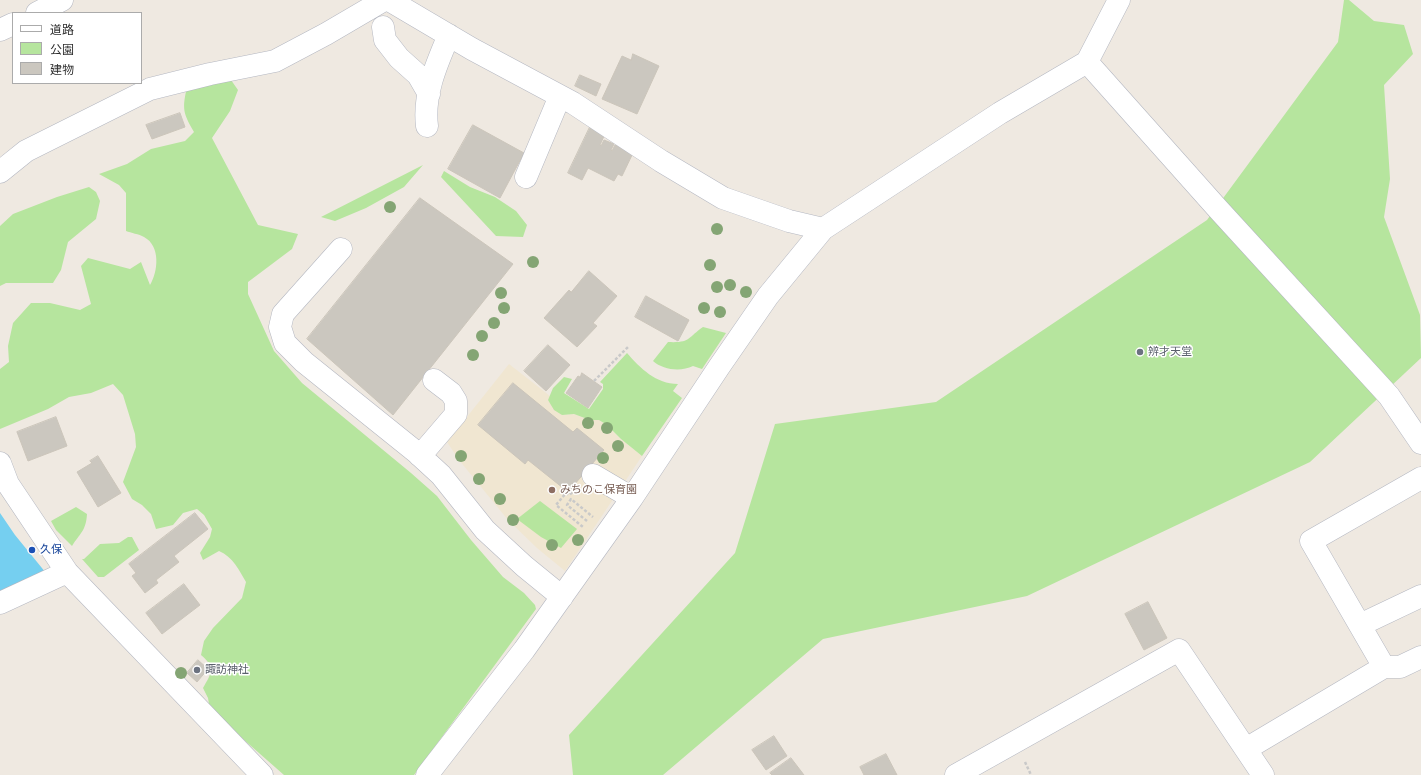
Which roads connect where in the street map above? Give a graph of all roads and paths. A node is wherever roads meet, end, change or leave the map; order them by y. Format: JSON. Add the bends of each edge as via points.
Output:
{"nodes":[{"id":1,"x":62,"y":0,"type":"edge"},
{"id":2,"x":384,"y":0,"type":"edge"},
{"id":3,"x":390,"y":0,"type":"edge"},
{"id":4,"x":1119,"y":0,"type":"edge"},
{"id":5,"x":39,"y":12,"type":"edge"},
{"id":6,"x":12,"y":24,"type":"edge"},
{"id":7,"x":383,"y":27,"type":"dead end"},
{"id":8,"x":0,"y":30,"type":"edge"},
{"id":9,"x":449,"y":35,"type":"junction"},
{"id":10,"x":1087,"y":62,"type":"junction"},
{"id":11,"x":428,"y":94,"type":"junction"},
{"id":12,"x":560,"y":96,"type":"junction"},
{"id":13,"x":427,"y":126,"type":"dead end"},
{"id":14,"x":0,"y":172,"type":"edge"},
{"id":15,"x":526,"y":177,"type":"dead end"},
{"id":16,"x":823,"y":229,"type":"junction"},
{"id":17,"x":342,"y":248,"type":"dead end"},
{"id":18,"x":629,"y":346,"type":"dead end"},
{"id":19,"x":434,"y":380,"type":"dead end"},
{"id":20,"x":594,"y":381,"type":"dead end"},
{"id":21,"x":1419,"y":438,"type":"edge"},
{"id":22,"x":420,"y":456,"type":"junction"},
{"id":23,"x":0,"y":463,"type":"edge"},
{"id":24,"x":593,"y":475,"type":"joint"},
{"id":25,"x":1421,"y":478,"type":"edge"},
{"id":26,"x":624,"y":494,"type":"junction"},
{"id":27,"x":591,"y":525,"type":"dead end"},
{"id":28,"x":587,"y":530,"type":"dead end"},
{"id":29,"x":67,"y":572,"type":"junction"},
{"id":30,"x":1421,"y":596,"type":"edge"},
{"id":31,"x":562,"y":597,"type":"junction"},
{"id":32,"x":0,"y":603,"type":"edge"},
{"id":33,"x":1360,"y":625,"type":"junction"},
{"id":34,"x":1421,"y":657,"type":"edge"},
{"id":35,"x":1384,"y":667,"type":"junction"},
{"id":36,"x":1246,"y":749,"type":"junction"},
{"id":37,"x":262,"y":775,"type":"edge"},
{"id":38,"x":427,"y":775,"type":"edge"},
{"id":39,"x":956,"y":775,"type":"edge"},
{"id":40,"x":1263,"y":775,"type":"edge"}],
"edges":[{"from":1,"to":5,"type":"street"},
{"from":2,"to":14,"type":"street","via":[[275,60],[150,89],[26,151]]},
{"from":3,"to":9,"type":"street"},
{"from":4,"to":10,"type":"street"},
{"from":6,"to":8,"type":"street"},
{"from":7,"to":11,"type":"street","via":[[385,40],[418,76]]},
{"from":9,"to":11,"type":"street"},
{"from":9,"to":12,"type":"street"},
{"from":10,"to":16,"type":"street","via":[[1000,113]]},
{"from":10,"to":21,"type":"street","via":[[1389,396]]},
{"from":11,"to":13,"type":"street"},
{"from":12,"to":15,"type":"street"},
{"from":12,"to":16,"type":"street","via":[[723,198],[789,221]]},
{"from":16,"to":26,"type":"street","via":[[768,296],[719,367]]},
{"from":17,"to":22,"type":"street","via":[[283,314],[280,327],[285,342],[304,362]]},
{"from":18,"to":20,"type":"path"},
{"from":19,"to":22,"type":"street","via":[[451,393],[456,401],[456,414]]},
{"from":22,"to":31,"type":"street","via":[[441,475],[486,530]]},
{"from":23,"to":29,"type":"street","via":[[8,484]]},
{"from":24,"to":26,"type":"street"},
{"from":24,"to":28,"type":"path","via":[[587,476],[556,506]]},
{"from":25,"to":33,"type":"street","via":[[1311,541]]},
{"from":26,"to":27,"type":"path","via":[[593,517],[571,499],[567,505]]},
{"from":26,"to":31,"type":"street"},
{"from":29,"to":32,"type":"street"},
{"from":29,"to":37,"type":"street"},
{"from":30,"to":33,"type":"street"},
{"from":31,"to":38,"type":"street"},
{"from":33,"to":35,"type":"street"},
{"from":34,"to":35,"type":"street","via":[[1400,667]]},
{"from":35,"to":36,"type":"street"},
{"from":36,"to":39,"type":"street","via":[[1179,650]]},
{"from":36,"to":40,"type":"street"}]}
